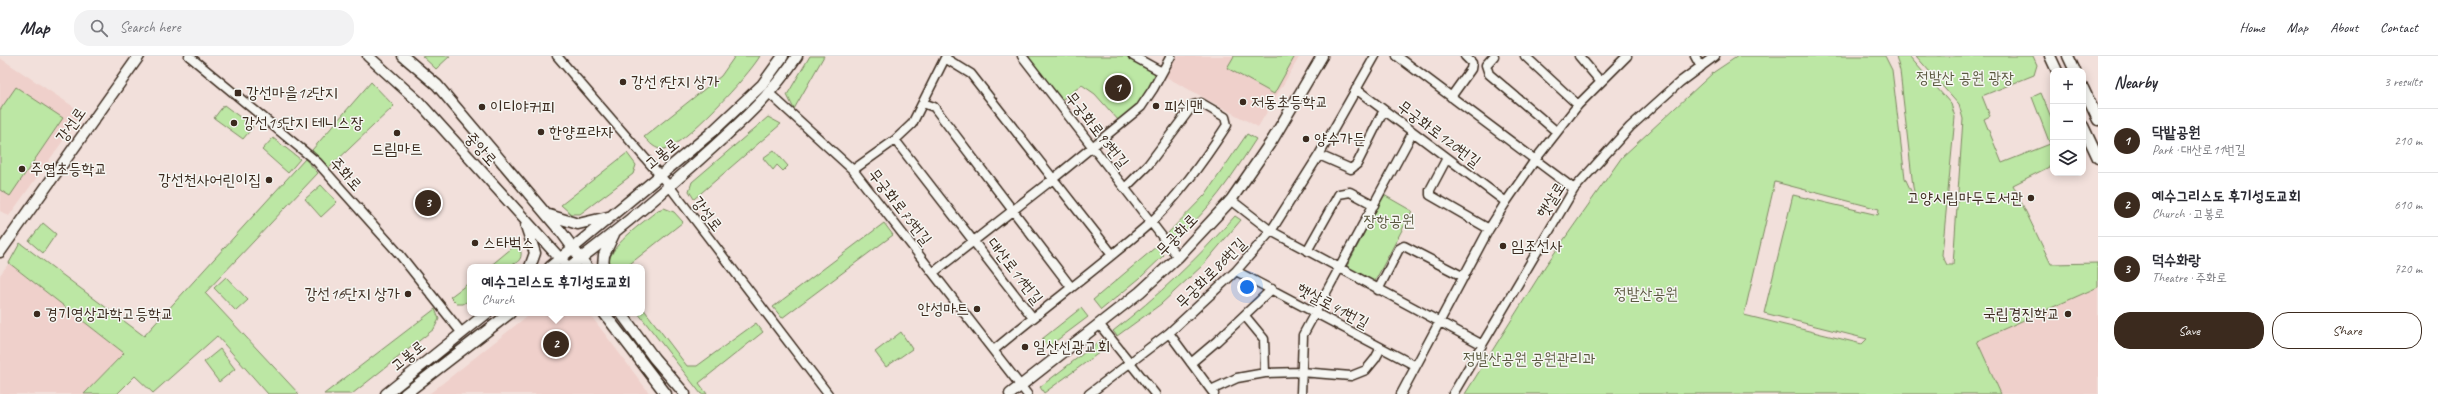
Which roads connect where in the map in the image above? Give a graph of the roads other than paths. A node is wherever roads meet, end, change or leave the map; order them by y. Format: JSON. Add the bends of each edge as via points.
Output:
{"nodes":[{"id":1,"x":139,"y":56,"type":"edge"},
{"id":2,"x":190,"y":56,"type":"edge"},
{"id":3,"x":368,"y":56,"type":"edge"},
{"id":4,"x":403,"y":56,"type":"edge"},
{"id":5,"x":557,"y":56,"type":"edge"},
{"id":6,"x":783,"y":56,"type":"edge"},
{"id":7,"x":797,"y":56,"type":"edge"},
{"id":8,"x":1022,"y":56,"type":"edge"},
{"id":9,"x":1134,"y":56,"type":"edge"},
{"id":10,"x":1171,"y":56,"type":"edge"},
{"id":11,"x":1322,"y":56,"type":"edge"},
{"id":12,"x":1375,"y":56,"type":"edge"},
{"id":13,"x":1397,"y":56,"type":"edge"},
{"id":14,"x":1465,"y":56,"type":"edge"},
{"id":15,"x":1494,"y":56,"type":"edge"},
{"id":16,"x":1525,"y":56,"type":"edge"},
{"id":17,"x":1579,"y":56,"type":"edge"},
{"id":18,"x":1695,"y":56,"type":"edge"},
{"id":19,"x":1715,"y":56,"type":"edge"},
{"id":20,"x":2050,"y":56,"type":"edge"},
{"id":21,"x":2068,"y":56,"type":"edge"},
{"id":22,"x":946,"y":57,"type":"edge"},
{"id":23,"x":1623,"y":57,"type":"edge"},
{"id":24,"x":1701,"y":67,"type":"junction"},
{"id":25,"x":2056,"y":68,"type":"edge"},
{"id":26,"x":2074,"y":68,"type":"edge"},
{"id":27,"x":1162,"y":72,"type":"junction"},
{"id":28,"x":1600,"y":81,"type":"junction"},
{"id":29,"x":1356,"y":89,"type":"junction"},
{"id":30,"x":770,"y":94,"type":"junction"},
{"id":31,"x":2086,"y":94,"type":"edge"},
{"id":32,"x":1451,"y":97,"type":"junction"},
{"id":33,"x":923,"y":103,"type":"junction"},
{"id":34,"x":1578,"y":105,"type":"junction"},
{"id":35,"x":1384,"y":110,"type":"junction"},
{"id":36,"x":2098,"y":120,"type":"edge"},
{"id":37,"x":1413,"y":132,"type":"junction"},
{"id":38,"x":1557,"y":132,"type":"junction"},
{"id":39,"x":2086,"y":132,"type":"edge"},
{"id":40,"x":895,"y":140,"type":"junction"},
{"id":41,"x":1092,"y":147,"type":"junction"},
{"id":42,"x":1319,"y":155,"type":"junction"},
{"id":43,"x":1447,"y":158,"type":"junction"},
{"id":44,"x":2098,"y":158,"type":"edge"},
{"id":45,"x":1535,"y":160,"type":"junction"},
{"id":46,"x":854,"y":170,"type":"junction"},
{"id":47,"x":660,"y":174,"type":"junction"},
{"id":48,"x":1053,"y":179,"type":"junction"},
{"id":49,"x":670,"y":186,"type":"junction"},
{"id":50,"x":1125,"y":188,"type":"junction"},
{"id":51,"x":1574,"y":189,"type":"junction"},
{"id":52,"x":1231,"y":200,"type":"junction"},
{"id":53,"x":1506,"y":202,"type":"junction"},
{"id":54,"x":1374,"y":205,"type":"junction"},
{"id":55,"x":1014,"y":210,"type":"junction"},
{"id":56,"x":547,"y":214,"type":"junction"},
{"id":57,"x":614,"y":216,"type":"junction"},
{"id":58,"x":524,"y":220,"type":"junction"},
{"id":59,"x":1151,"y":222,"type":"junction"},
{"id":60,"x":617,"y":229,"type":"junction"},
{"id":61,"x":1489,"y":229,"type":"junction"},
{"id":62,"x":1271,"y":231,"type":"junction"},
{"id":63,"x":974,"y":241,"type":"junction"},
{"id":64,"x":574,"y":248,"type":"junction"},
{"id":65,"x":1307,"y":251,"type":"junction"},
{"id":66,"x":0,"y":252,"type":"edge"},
{"id":67,"x":1112,"y":254,"type":"junction"},
{"id":68,"x":1178,"y":257,"type":"junction"},
{"id":69,"x":581,"y":258,"type":"junction"},
{"id":70,"x":531,"y":264,"type":"edge"},
{"id":71,"x":566,"y":264,"type":"edge"},
{"id":72,"x":585,"y":264,"type":"edge"},
{"id":73,"x":603,"y":264,"type":"edge"},
{"id":74,"x":1340,"y":269,"type":"junction"},
{"id":75,"x":1236,"y":271,"type":"junction"},
{"id":76,"x":934,"y":272,"type":"junction"},
{"id":77,"x":1464,"y":277,"type":"junction"},
{"id":78,"x":1072,"y":286,"type":"junction"},
{"id":79,"x":1272,"y":289,"type":"junction"},
{"id":80,"x":1378,"y":290,"type":"junction"},
{"id":81,"x":1316,"y":314,"type":"junction"},
{"id":82,"x":483,"y":316,"type":"edge"},
{"id":83,"x":506,"y":316,"type":"edge"},
{"id":84,"x":606,"y":316,"type":"edge"},
{"id":85,"x":623,"y":316,"type":"edge"},
{"id":86,"x":1245,"y":316,"type":"junction"},
{"id":87,"x":1033,"y":318,"type":"junction"},
{"id":88,"x":1438,"y":323,"type":"junction"},
{"id":89,"x":1099,"y":324,"type":"junction"},
{"id":90,"x":461,"y":332,"type":"junction"},
{"id":91,"x":1169,"y":333,"type":"junction"},
{"id":92,"x":1481,"y":344,"type":"junction"},
{"id":93,"x":1381,"y":348,"type":"junction"},
{"id":94,"x":994,"y":350,"type":"junction"},
{"id":95,"x":1131,"y":362,"type":"junction"},
{"id":96,"x":1191,"y":363,"type":"junction"},
{"id":97,"x":1416,"y":366,"type":"junction"},
{"id":98,"x":1301,"y":372,"type":"junction"},
{"id":99,"x":1265,"y":373,"type":"junction"},
{"id":100,"x":1021,"y":385,"type":"junction"},
{"id":101,"x":1213,"y":392,"type":"edge"},
{"id":102,"x":386,"y":394,"type":"edge"},
{"id":103,"x":405,"y":394,"type":"edge"},
{"id":104,"x":666,"y":394,"type":"edge"},
{"id":105,"x":685,"y":394,"type":"edge"},
{"id":106,"x":828,"y":394,"type":"edge"},
{"id":107,"x":1010,"y":394,"type":"edge"},
{"id":108,"x":1027,"y":394,"type":"edge"},
{"id":109,"x":1090,"y":394,"type":"edge"},
{"id":110,"x":1155,"y":394,"type":"edge"},
{"id":111,"x":1301,"y":394,"type":"edge"},
{"id":112,"x":1401,"y":394,"type":"edge"},
{"id":113,"x":1453,"y":394,"type":"edge"}],
"edges":[{"from":1,"to":66,"type":"main road","name":"강선로"},
{"from":2,"to":90,"type":"street","name":"주화로","via":[[318,162],[400,255]]},
{"from":3,"to":58,"type":"main road","name":"중앙로","via":[[419,102]]},
{"from":4,"to":56,"type":"main road","name":"중앙로","via":[[438,85]]},
{"from":5,"to":47,"type":"street","name":"강성로"},
{"from":6,"to":47,"type":"main road","name":"고봉로","via":[[762,85],[711,133]]},
{"from":7,"to":30,"type":"main road","name":"고봉로"},
{"from":8,"to":41,"type":"street","name":"무궁화로93번길"},
{"from":9,"to":27,"type":"street"},
{"from":10,"to":27,"type":"street","name":"대산로11번길"},
{"from":11,"to":52,"type":"main road","name":"무궁화로","via":[[1273,139]]},
{"from":12,"to":29,"type":"street"},
{"from":13,"to":32,"type":"street"},
{"from":14,"to":32,"type":"street","via":[[1472,63],[1471,69]]},
{"from":15,"to":38,"type":"street","via":[[1486,65],[1486,70]]},
{"from":16,"to":34,"type":"street"},
{"from":17,"to":28,"type":"street"},
{"from":18,"to":24,"type":"street"},
{"from":19,"to":24,"type":"street","name":"햇살로"},
{"from":20,"to":25,"type":"main road"},
{"from":21,"to":26,"type":"main road"},
{"from":22,"to":33,"type":"street"},
{"from":22,"to":48,"type":"street","via":[[971,74]]},
{"from":23,"to":28,"type":"street"},
{"from":24,"to":51,"type":"street","name":"햇살로","via":[[1630,127]]},
{"from":27,"to":41,"type":"street","name":"대산로11번길","via":[[1141,106]]},
{"from":28,"to":34,"type":"street"},
{"from":29,"to":35,"type":"street","name":"무궁화로120번길"},
{"from":29,"to":42,"type":"street"},
{"from":30,"to":46,"type":"street","name":"무궁화로75번길"},
{"from":30,"to":49,"type":"main road","name":"고봉로"},
{"from":31,"to":36,"type":"main road"},
{"from":32,"to":45,"type":"street"},
{"from":33,"to":40,"type":"street","via":[[912,124]]},
{"from":33,"to":55,"type":"street","via":[[934,107]]},
{"from":34,"to":38,"type":"street"},
{"from":35,"to":37,"type":"street","name":"무궁화로120번길"},
{"from":35,"to":42,"type":"street","via":[[1357,164],[1351,169]]},
{"from":37,"to":43,"type":"street","name":"무궁화로120번길"},
{"from":37,"to":54,"type":"street"},
{"from":38,"to":45,"type":"street"},
{"from":39,"to":44,"type":"main road"},
{"from":40,"to":46,"type":"street"},
{"from":40,"to":63,"type":"street","name":"대산로11번길"},
{"from":41,"to":48,"type":"street","name":"대산로11번길"},
{"from":41,"to":50,"type":"street","name":"무궁화로93번길"},
{"from":42,"to":62,"type":"street","name":"무궁화로86번길"},
{"from":43,"to":53,"type":"street","name":"무궁화로120번길"},
{"from":43,"to":61,"type":"street","via":[[1430,190],[1430,195]]},
{"from":45,"to":51,"type":"street"},
{"from":45,"to":53,"type":"street"},
{"from":46,"to":76,"type":"street","name":"무궁화로75번길"},
{"from":47,"to":49,"type":"street","name":"강성로"},
{"from":47,"to":57,"type":"main road","name":"고봉로"},
{"from":48,"to":55,"type":"street","name":"대산로11번길"},
{"from":48,"to":67,"type":"street"},
{"from":49,"to":60,"type":"main road","name":"고봉로"},
{"from":49,"to":106,"type":"street","name":"강성로"},
{"from":50,"to":59,"type":"street","name":"무궁화로93번길"},
{"from":50,"to":59,"type":"street","via":[[1148,165],[1193,105],[1201,103],[1225,117],[1227,125],[1181,188]]},
{"from":51,"to":92,"type":"street","name":"햇살로"},
{"from":52,"to":62,"type":"street"},
{"from":52,"to":68,"type":"main road","name":"무궁화로"},
{"from":53,"to":61,"type":"street"},
{"from":54,"to":65,"type":"street","via":[[1350,192],[1339,194]]},
{"from":54,"to":74,"type":"street"},
{"from":55,"to":63,"type":"street","name":"대산로11번길"},
{"from":55,"to":78,"type":"street"},
{"from":56,"to":57,"type":"main road","via":[[578,224]]},
{"from":56,"to":64,"type":"main road","name":"중앙로"},
{"from":57,"to":64,"type":"main road","name":"고봉로"},
{"from":58,"to":70,"type":"main road","via":[[535,253]]},
{"from":58,"to":71,"type":"main road","name":"중앙로"},
{"from":59,"to":67,"type":"street"},
{"from":59,"to":68,"type":"street","name":"무궁화로93번길"},
{"from":60,"to":69,"type":"main road","name":"고봉로"},
{"from":60,"to":73,"type":"main road","via":[[604,255]]},
{"from":61,"to":77,"type":"street"},
{"from":62,"to":65,"type":"street"},
{"from":62,"to":75,"type":"street","name":"무궁화로86번길"},
{"from":63,"to":76,"type":"street","name":"대산로11번길"},
{"from":63,"to":87,"type":"street","name":"대산로11번길"},
{"from":64,"to":69,"type":"main road","name":"중앙로"},
{"from":64,"to":71,"type":"main road","name":"고봉로"},
{"from":65,"to":74,"type":"street"},
{"from":67,"to":78,"type":"street"},
{"from":68,"to":89,"type":"main road","name":"무궁화로"},
{"from":69,"to":71,"type":"main road","name":"고봉로"},
{"from":69,"to":72,"type":"main road","name":"중앙로"},
{"from":74,"to":80,"type":"street"},
{"from":74,"to":81,"type":"street"},
{"from":75,"to":79,"type":"street","name":"햇살로41번길"},
{"from":75,"to":91,"type":"street","name":"무궁화로86번길"},
{"from":76,"to":94,"type":"street","name":"무궁화로75번길"},
{"from":77,"to":80,"type":"street","via":[[1404,246],[1399,249]]},
{"from":77,"to":88,"type":"street"},
{"from":78,"to":87,"type":"street"},
{"from":79,"to":81,"type":"street","name":"햇살로41번길"},
{"from":79,"to":86,"type":"street","name":"햇살로41번길"},
{"from":80,"to":88,"type":"street"},
{"from":81,"to":93,"type":"street","name":"햇살로41번길"},
{"from":81,"to":98,"type":"street","via":[[1303,335]]},
{"from":82,"to":90,"type":"main road","name":"고봉로"},
{"from":83,"to":103,"type":"main road","name":"고봉로"},
{"from":84,"to":104,"type":"main road"},
{"from":85,"to":105,"type":"main road"},
{"from":86,"to":96,"type":"street","name":"햇살로41번길"},
{"from":86,"to":99,"type":"street","via":[[1264,339]]},
{"from":87,"to":94,"type":"street"},
{"from":88,"to":92,"type":"street"},
{"from":88,"to":97,"type":"street"},
{"from":89,"to":95,"type":"street"},
{"from":89,"to":100,"type":"main road","name":"무궁화로"},
{"from":90,"to":102,"type":"main road","name":"고봉로"},
{"from":91,"to":95,"type":"street","name":"무궁화로86번길"},
{"from":91,"to":96,"type":"street"},
{"from":92,"to":113,"type":"street","name":"햇살로"},
{"from":93,"to":97,"type":"street","name":"햇살로41번길"},
{"from":93,"to":98,"type":"street","name":"햇살로41번길","via":[[1366,370],[1355,375],[1343,377]]},
{"from":94,"to":100,"type":"street","name":"무궁화로75번길"},
{"from":95,"to":109,"type":"street","name":"무궁화로86번길"},
{"from":95,"to":110,"type":"street"},
{"from":96,"to":101,"type":"street"},
{"from":97,"to":112,"type":"street"},
{"from":98,"to":99,"type":"street","name":"햇살로41번길"},
{"from":98,"to":111,"type":"street"},
{"from":99,"to":101,"type":"street","name":"햇살로41번길","via":[[1237,378]]},
{"from":100,"to":107,"type":"main road","name":"무궁화로"},
{"from":100,"to":108,"type":"street","name":"무궁화로75번길"}]}
